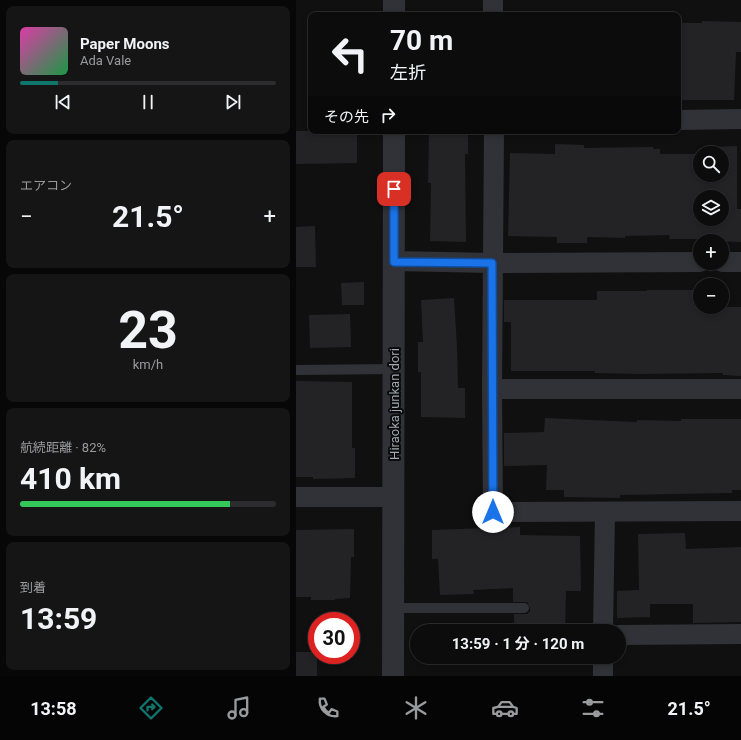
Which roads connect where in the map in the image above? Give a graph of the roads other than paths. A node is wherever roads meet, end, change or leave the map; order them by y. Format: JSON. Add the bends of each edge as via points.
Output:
{"nodes":[{"id":1,"x":394,"y":0,"type":"edge"},
{"id":2,"x":493,"y":0,"type":"edge"},
{"id":3,"x":394,"y":12,"type":"edge"},
{"id":4,"x":493,"y":12,"type":"edge"},
{"id":5,"x":681,"y":120,"type":"edge"},
{"id":6,"x":741,"y":120,"type":"edge"},
{"id":7,"x":394,"y":134,"type":"edge"},
{"id":8,"x":494,"y":134,"type":"edge"},
{"id":9,"x":394,"y":262,"type":"junction"},
{"id":10,"x":693,"y":262,"type":"edge"},
{"id":11,"x":729,"y":262,"type":"edge"},
{"id":12,"x":741,"y":262,"type":"edge"},
{"id":13,"x":492,"y":263,"type":"junction"},
{"id":14,"x":394,"y":369,"type":"junction"},
{"id":15,"x":296,"y":370,"type":"edge"},
{"id":16,"x":492,"y":389,"type":"junction"},
{"id":17,"x":741,"y":390,"type":"edge"},
{"id":18,"x":296,"y":497,"type":"edge"},
{"id":19,"x":394,"y":497,"type":"junction"},
{"id":20,"x":741,"y":511,"type":"edge"},
{"id":21,"x":605,"y":512,"type":"junction"},
{"id":22,"x":393,"y":608,"type":"junction"},
{"id":23,"x":524,"y":608,"type":"dead end"},
{"id":24,"x":603,"y":624,"type":"edge"},
{"id":25,"x":741,"y":634,"type":"edge"},
{"id":26,"x":626,"y":635,"type":"edge"},
{"id":27,"x":603,"y":664,"type":"edge"},
{"id":28,"x":393,"y":676,"type":"edge"},
{"id":29,"x":603,"y":676,"type":"edge"}],
"edges":[{"from":1,"to":3,"type":"street"},
{"from":2,"to":4,"type":"street"},
{"from":5,"to":6,"type":"street"},
{"from":7,"to":9,"type":"street","name":"Hiraoka junkan dori"},
{"from":8,"to":13,"type":"street"},
{"from":9,"to":13,"type":"street"},
{"from":9,"to":14,"type":"street","name":"Hiraoka junkan dori"},
{"from":10,"to":13,"type":"street"},
{"from":11,"to":12,"type":"street"},
{"from":13,"to":16,"type":"street"},
{"from":14,"to":15,"type":"lane"},
{"from":14,"to":19,"type":"street","name":"Hiraoka junkan dori"},
{"from":16,"to":17,"type":"street"},
{"from":16,"to":21,"type":"street","via":[[493,512]]},
{"from":18,"to":19,"type":"street"},
{"from":19,"to":22,"type":"street","name":"Hiraoka junkan dori"},
{"from":20,"to":21,"type":"street"},
{"from":21,"to":24,"type":"street"},
{"from":22,"to":23,"type":"lane"},
{"from":22,"to":28,"type":"street","name":"Hiraoka junkan dori"},
{"from":25,"to":26,"type":"street"},
{"from":27,"to":29,"type":"street"}]}
